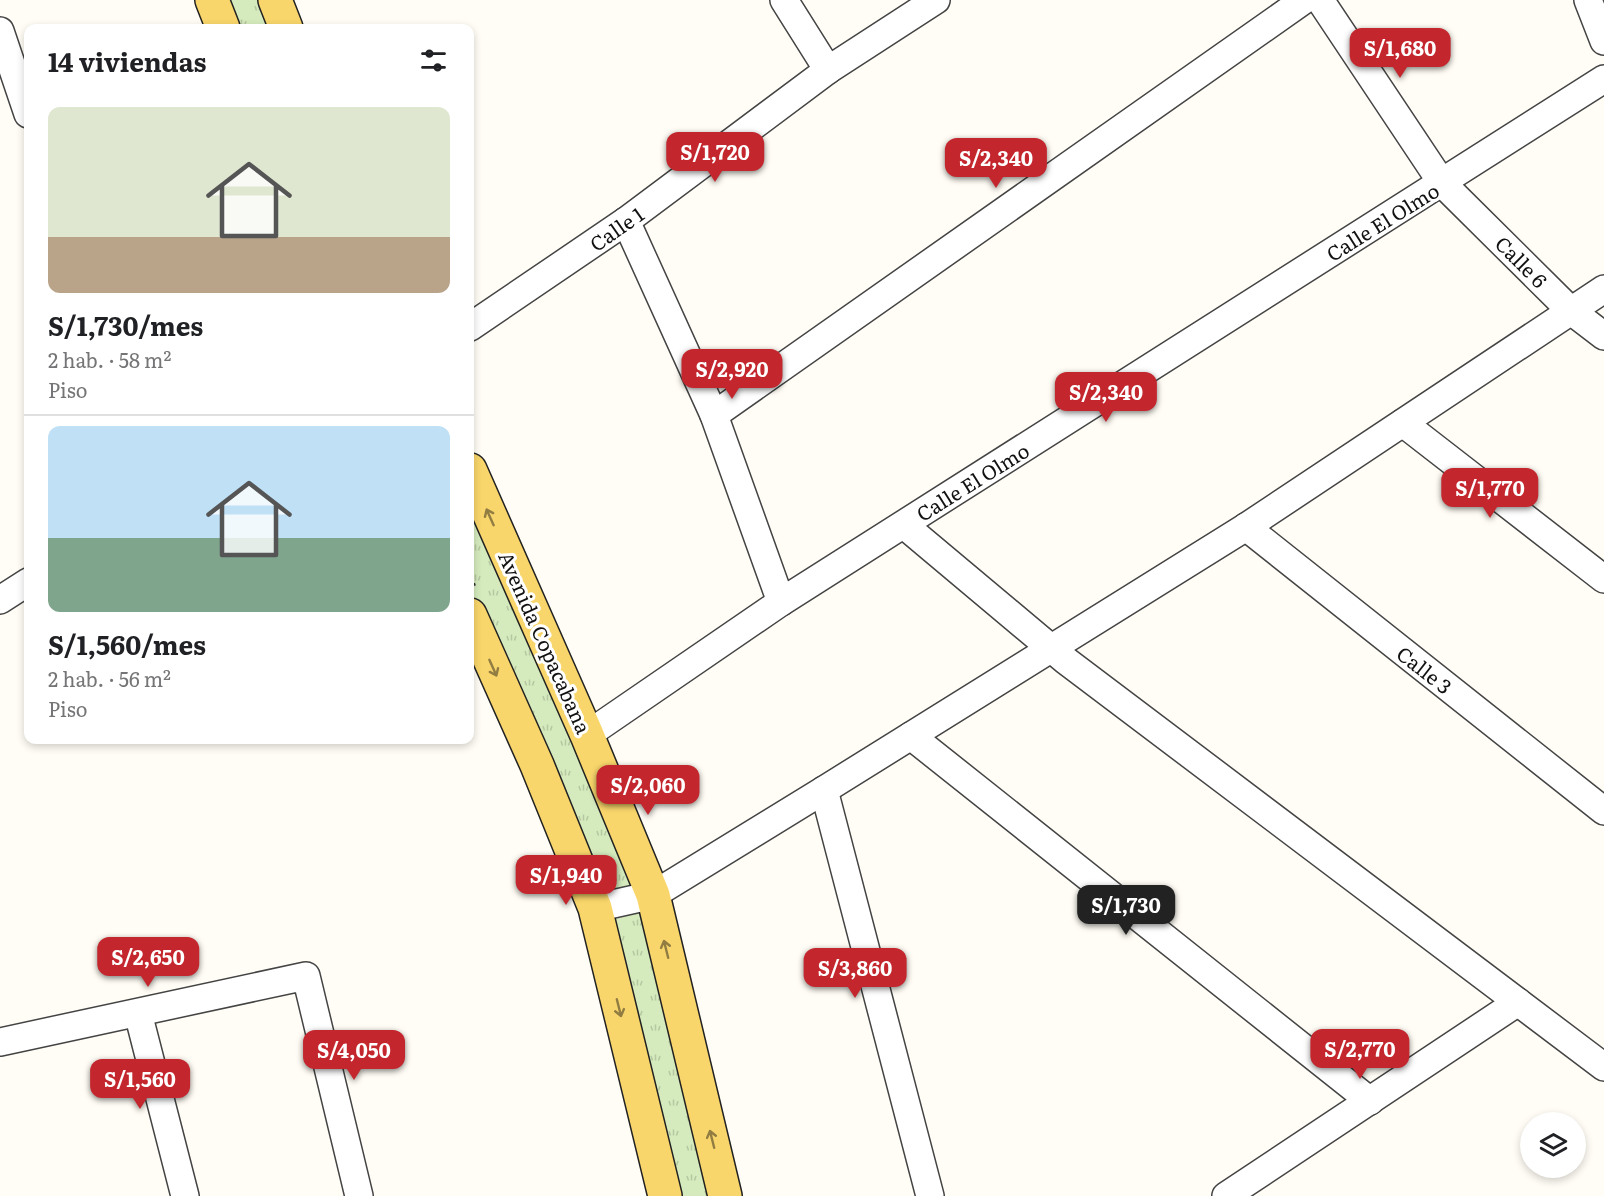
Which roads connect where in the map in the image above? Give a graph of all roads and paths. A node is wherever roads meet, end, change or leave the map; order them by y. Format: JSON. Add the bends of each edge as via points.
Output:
{"nodes":[{"id":1,"x":212,"y":0,"type":"edge"},
{"id":2,"x":274,"y":0,"type":"edge"},
{"id":3,"x":784,"y":0,"type":"edge"},
{"id":4,"x":936,"y":0,"type":"edge"},
{"id":5,"x":1304,"y":0,"type":"edge"},
{"id":6,"x":1320,"y":0,"type":"edge"},
{"id":7,"x":1588,"y":0,"type":"edge"},
{"id":8,"x":221,"y":24,"type":"edge"},
{"id":9,"x":284,"y":24,"type":"edge"},
{"id":10,"x":0,"y":31,"type":"edge"},
{"id":11,"x":1604,"y":40,"type":"edge"},
{"id":12,"x":828,"y":70,"type":"junction"},
{"id":13,"x":1604,"y":79,"type":"edge"},
{"id":14,"x":24,"y":102,"type":"edge"},
{"id":15,"x":1442,"y":183,"type":"junction"},
{"id":16,"x":626,"y":221,"type":"junction"},
{"id":17,"x":1604,"y":289,"type":"edge"},
{"id":18,"x":1570,"y":310,"type":"junction"},
{"id":19,"x":474,"y":324,"type":"edge"},
{"id":20,"x":1604,"y":336,"type":"edge"},
{"id":21,"x":714,"y":415,"type":"junction"},
{"id":22,"x":1402,"y":423,"type":"junction"},
{"id":23,"x":474,"y":479,"type":"edge"},
{"id":24,"x":904,"y":525,"type":"junction"},
{"id":25,"x":1246,"y":527,"type":"junction"},
{"id":26,"x":1604,"y":579,"type":"edge"},
{"id":27,"x":24,"y":585,"type":"edge"},
{"id":28,"x":0,"y":600,"type":"edge"},
{"id":29,"x":782,"y":602,"type":"junction"},
{"id":30,"x":474,"y":624,"type":"edge"},
{"id":31,"x":1052,"y":649,"type":"junction"},
{"id":32,"x":587,"y":735,"type":"junction"},
{"id":33,"x":911,"y":736,"type":"junction"},
{"id":34,"x":824,"y":790,"type":"junction"},
{"id":35,"x":1604,"y":811,"type":"edge"},
{"id":36,"x":653,"y":895,"type":"junction"},
{"id":37,"x":595,"y":908,"type":"junction"},
{"id":38,"x":1518,"y":1002,"type":"junction"},
{"id":39,"x":138,"y":1013,"type":"junction"},
{"id":40,"x":0,"y":1042,"type":"edge"},
{"id":41,"x":1604,"y":1067,"type":"edge"},
{"id":42,"x":1370,"y":1101,"type":"junction"},
{"id":43,"x":185,"y":1196,"type":"edge"},
{"id":44,"x":359,"y":1196,"type":"edge"},
{"id":45,"x":665,"y":1196,"type":"edge"},
{"id":46,"x":725,"y":1196,"type":"edge"},
{"id":47,"x":930,"y":1196,"type":"edge"},
{"id":48,"x":1226,"y":1196,"type":"edge"}],
"edges":[{"from":1,"to":8,"type":"main road"},
{"from":2,"to":9,"type":"main road"},
{"from":3,"to":12,"type":"street"},
{"from":4,"to":12,"type":"street","name":"Calle 1"},
{"from":5,"to":21,"type":"street"},
{"from":6,"to":15,"type":"street","name":"Calle 6"},
{"from":7,"to":11,"type":"street"},
{"from":10,"to":14,"type":"street"},
{"from":12,"to":16,"type":"street","name":"Calle 1"},
{"from":13,"to":15,"type":"street","name":"Calle El Olmo"},
{"from":15,"to":18,"type":"street","name":"Calle 6"},
{"from":15,"to":24,"type":"street","name":"Calle El Olmo"},
{"from":16,"to":19,"type":"street","name":"Calle 1"},
{"from":16,"to":21,"type":"street"},
{"from":17,"to":18,"type":"street"},
{"from":18,"to":20,"type":"street","name":"Calle 6"},
{"from":18,"to":22,"type":"street"},
{"from":21,"to":29,"type":"street"},
{"from":22,"to":25,"type":"street"},
{"from":22,"to":26,"type":"street"},
{"from":32,"to":23,"type":"main road","name":"Avenida Copacabana","one_way":true},
{"from":24,"to":29,"type":"street","name":"Calle El Olmo"},
{"from":24,"to":31,"type":"street"},
{"from":25,"to":31,"type":"street"},
{"from":25,"to":35,"type":"street","name":"Calle 3"},
{"from":27,"to":28,"type":"street"},
{"from":29,"to":32,"type":"street","name":"Calle El Olmo"},
{"from":30,"to":37,"type":"main road","one_way":true},
{"from":31,"to":33,"type":"street"},
{"from":31,"to":38,"type":"street"},
{"from":32,"to":36,"type":"main road","name":"Avenida Copacabana"},
{"from":33,"to":34,"type":"street"},
{"from":33,"to":42,"type":"street"},
{"from":34,"to":36,"type":"street"},
{"from":34,"to":47,"type":"street"},
{"from":36,"to":37,"type":"street"},
{"from":46,"to":36,"type":"main road","name":"Avenida Copacabana","one_way":true},
{"from":37,"to":45,"type":"main road","one_way":true},
{"from":38,"to":41,"type":"street"},
{"from":38,"to":42,"type":"street"},
{"from":39,"to":40,"type":"street"},
{"from":39,"to":43,"type":"street"},
{"from":39,"to":44,"type":"street","via":[[306,976]]},
{"from":42,"to":48,"type":"street"}]}
